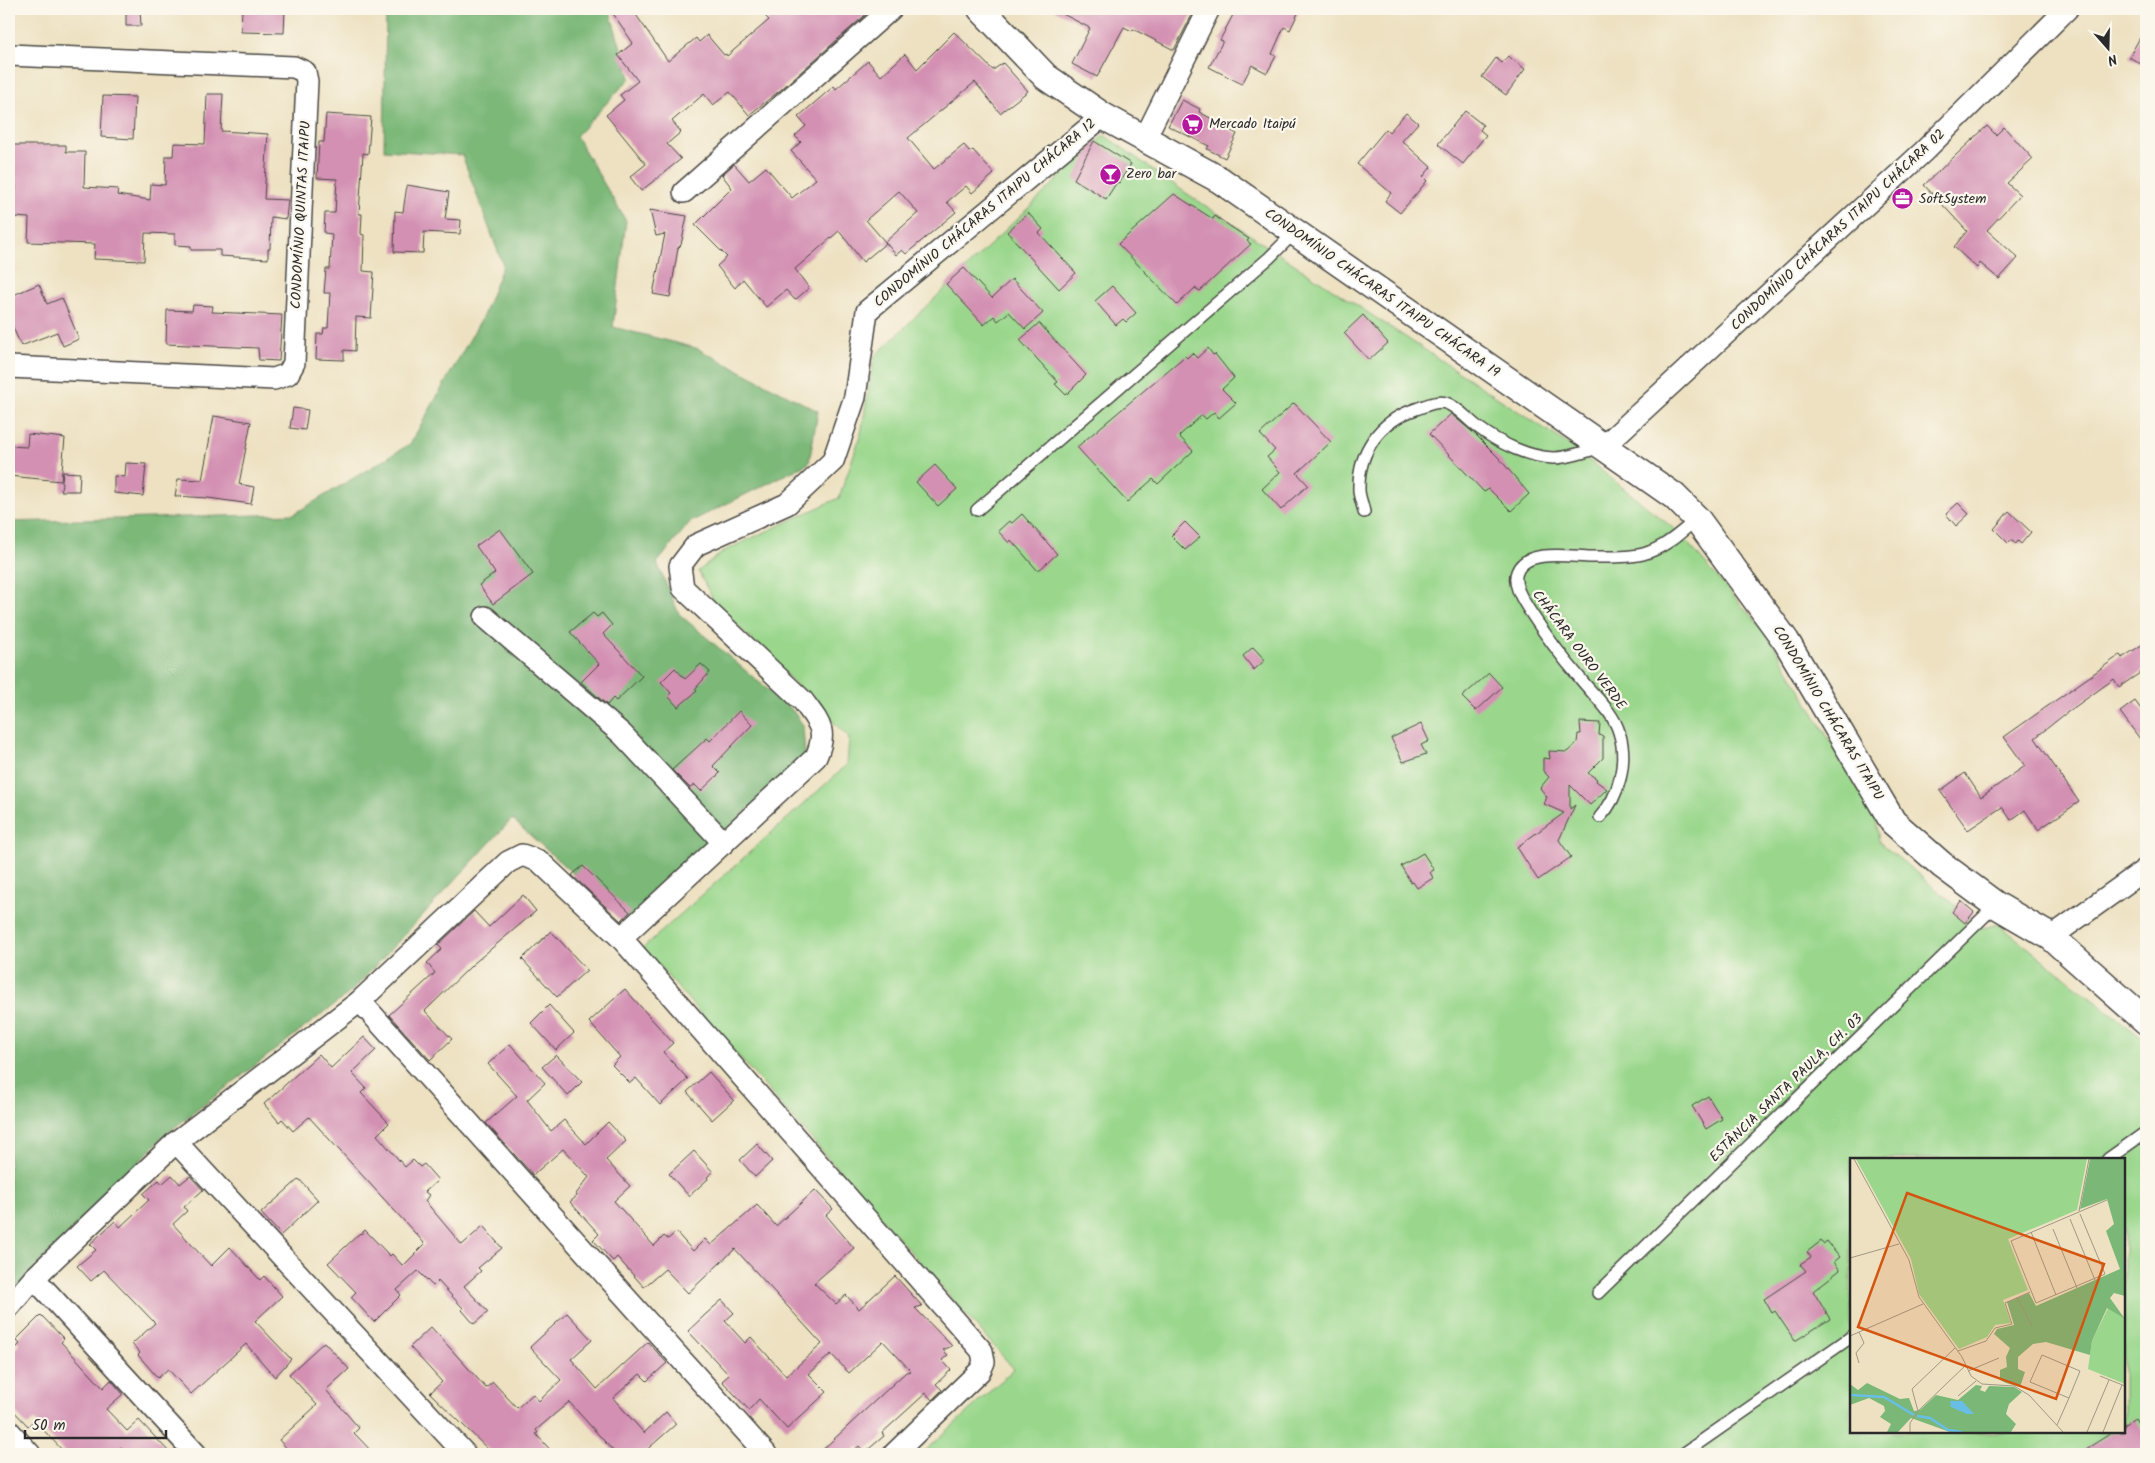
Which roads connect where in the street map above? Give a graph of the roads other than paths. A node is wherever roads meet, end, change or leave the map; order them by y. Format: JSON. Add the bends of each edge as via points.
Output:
{"nodes":[{"id":1,"x":891,"y":9,"type":"edge"},
{"id":2,"x":1209,"y":9,"type":"edge"},
{"id":3,"x":2067,"y":9,"type":"edge"},
{"id":4,"x":984,"y":10,"type":"edge"},
{"id":5,"x":9,"y":55,"type":"edge"},
{"id":6,"x":1103,"y":116,"type":"junction"},
{"id":7,"x":1151,"y":141,"type":"junction"},
{"id":8,"x":684,"y":192,"type":"dead end"},
{"id":9,"x":1296,"y":232,"type":"junction"},
{"id":10,"x":9,"y":367,"type":"edge"},
{"id":11,"x":1603,"y":447,"type":"junction"},
{"id":12,"x":977,"y":510,"type":"dead end"},
{"id":13,"x":1364,"y":512,"type":"dead end"},
{"id":14,"x":1697,"y":519,"type":"junction"},
{"id":15,"x":485,"y":617,"type":"dead end"},
{"id":16,"x":1600,"y":817,"type":"dead end"},
{"id":17,"x":724,"y":843,"type":"junction"},
{"id":18,"x":2146,"y":869,"type":"edge"},
{"id":19,"x":1996,"y":905,"type":"junction"},
{"id":20,"x":2051,"y":937,"type":"junction"},
{"id":21,"x":621,"y":938,"type":"junction"},
{"id":22,"x":360,"y":1001,"type":"junction"},
{"id":23,"x":2146,"y":1021,"type":"edge"},
{"id":24,"x":2146,"y":1132,"type":"edge"},
{"id":25,"x":176,"y":1142,"type":"junction"},
{"id":26,"x":2109,"y":1158,"type":"edge"},
{"id":27,"x":34,"y":1278,"type":"junction"},
{"id":28,"x":1598,"y":1293,"type":"dead end"},
{"id":29,"x":9,"y":1307,"type":"edge"},
{"id":30,"x":1850,"y":1338,"type":"edge"},
{"id":31,"x":9,"y":1431,"type":"edge"},
{"id":32,"x":30,"y":1454,"type":"edge"},
{"id":33,"x":196,"y":1454,"type":"edge"},
{"id":34,"x":465,"y":1454,"type":"edge"},
{"id":35,"x":766,"y":1454,"type":"edge"},
{"id":36,"x":894,"y":1454,"type":"edge"},
{"id":37,"x":1683,"y":1454,"type":"edge"}],
"edges":[{"from":1,"to":8,"type":"street"},
{"from":2,"to":7,"type":"street"},
{"from":3,"to":11,"type":"street","name":"CONDOMÍNIO CHÁCARAS ITAIPU CHÁCARA 02","via":[[1923,152]]},
{"from":4,"to":6,"type":"street","name":"CONDOMÍNIO CHÁCARAS ITAIPU CHÁCARA 19","via":[[1046,77]]},
{"from":5,"to":10,"type":"street","name":"CONDOMÍNIO QUINTAS ITAIPU","via":[[294,67],[305,72],[307,81],[294,363],[288,374],[274,379]]},
{"from":6,"to":7,"type":"street","name":"CONDOMÍNIO CHÁCARAS ITAIPU CHÁCARA 19"},
{"from":6,"to":17,"type":"street","name":"CONDOMÍNIO CHÁCARAS ITAIPU CHÁCARA 12","via":[[867,311],[855,397],[833,461],[787,504],[696,545],[680,566],[683,588],[803,701],[818,722],[822,742],[816,757]]},
{"from":7,"to":9,"type":"street","name":"CONDOMÍNIO CHÁCARAS ITAIPU CHÁCARA 19","via":[[1220,180]]},
{"from":9,"to":11,"type":"street","name":"CONDOMÍNIO CHÁCARAS ITAIPU CHÁCARA 19"},
{"from":9,"to":12,"type":"lane"},
{"from":11,"to":13,"type":"lane","via":[[1554,458],[1538,456],[1517,449],[1481,429],[1445,403],[1431,404],[1411,410],[1385,426],[1368,446],[1361,468],[1359,491]]},
{"from":11,"to":14,"type":"street","name":"CONDOMÍNIO CHÁCARAS ITAIPU","via":[[1674,496]]},
{"from":14,"to":16,"type":"lane","name":"CHÁCARA OURO VERDE","via":[[1667,544],[1644,554],[1534,558],[1521,566],[1516,574],[1520,596],[1530,612],[1608,712],[1619,731],[1623,751],[1616,791],[1610,807]]},
{"from":14,"to":19,"type":"street","name":"CONDOMÍNIO CHÁCARAS ITAIPU","via":[[1786,640],[1893,822],[1942,865]]},
{"from":15,"to":17,"type":"street","via":[[622,734]]},
{"from":17,"to":21,"type":"street"},
{"from":18,"to":20,"type":"street"},
{"from":19,"to":20,"type":"street","name":"CONDOMÍNIO CHÁCARAS ITAIPU"},
{"from":19,"to":28,"type":"lane","name":"ESTÂNCIA SANTA PAULA, CH. 03"},
{"from":20,"to":23,"type":"street","name":"CONDOMÍNIO CHÁCARAS ITAIPU"},
{"from":21,"to":22,"type":"street","via":[[539,862],[522,855],[508,862]]},
{"from":21,"to":36,"type":"street","via":[[982,1351],[984,1362],[980,1371]]},
{"from":22,"to":25,"type":"street"},
{"from":22,"to":35,"type":"street"},
{"from":24,"to":26,"type":"lane"},
{"from":25,"to":27,"type":"street"},
{"from":25,"to":34,"type":"street"},
{"from":27,"to":29,"type":"street"},
{"from":27,"to":33,"type":"street"},
{"from":30,"to":37,"type":"lane"},
{"from":31,"to":32,"type":"street"}]}
